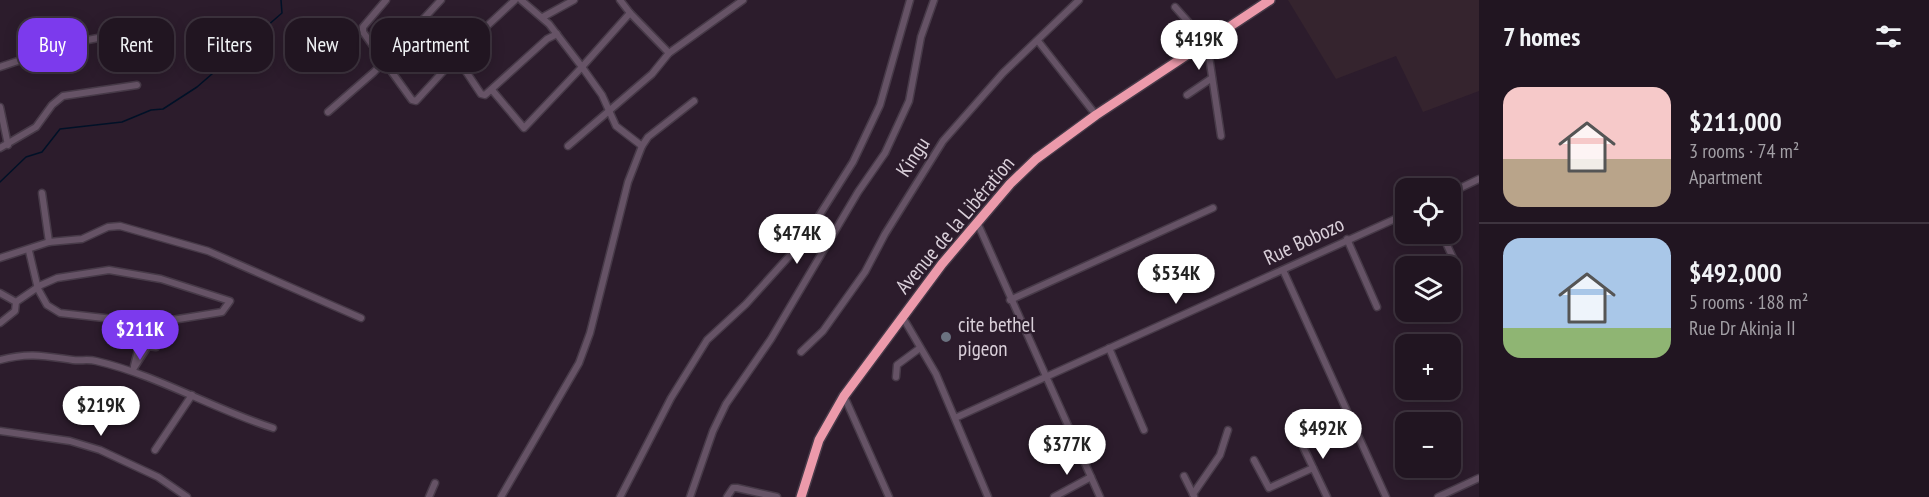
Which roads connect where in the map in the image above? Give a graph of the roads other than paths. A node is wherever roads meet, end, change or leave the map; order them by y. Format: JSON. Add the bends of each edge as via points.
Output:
{"nodes":[{"id":1,"x":386,"y":0,"type":"edge"},
{"id":2,"x":441,"y":0,"type":"edge"},
{"id":3,"x":515,"y":0,"type":"edge"},
{"id":4,"x":521,"y":0,"type":"edge"},
{"id":5,"x":574,"y":0,"type":"edge"},
{"id":6,"x":620,"y":0,"type":"edge"},
{"id":7,"x":743,"y":0,"type":"edge"},
{"id":8,"x":910,"y":0,"type":"edge"},
{"id":9,"x":934,"y":0,"type":"edge"},
{"id":10,"x":1269,"y":0,"type":"edge"},
{"id":11,"x":1076,"y":2,"type":"edge"},
{"id":12,"x":1175,"y":7,"type":"dead end"},
{"id":13,"x":630,"y":13,"type":"junction"},
{"id":14,"x":543,"y":17,"type":"junction"},
{"id":15,"x":371,"y":18,"type":"edge"},
{"id":16,"x":371,"y":18,"type":"edge"},
{"id":17,"x":425,"y":18,"type":"edge"},
{"id":18,"x":490,"y":25,"type":"edge"},
{"id":19,"x":557,"y":34,"type":"junction"},
{"id":20,"x":99,"y":38,"type":"edge"},
{"id":21,"x":1038,"y":40,"type":"junction"},
{"id":22,"x":371,"y":43,"type":"edge"},
{"id":23,"x":1207,"y":43,"type":"junction"},
{"id":24,"x":669,"y":53,"type":"junction"},
{"id":25,"x":0,"y":67,"type":"edge"},
{"id":26,"x":582,"y":67,"type":"junction"},
{"id":27,"x":374,"y":72,"type":"edge"},
{"id":28,"x":391,"y":72,"type":"edge"},
{"id":29,"x":444,"y":72,"type":"edge"},
{"id":30,"x":466,"y":72,"type":"edge"},
{"id":31,"x":1212,"y":78,"type":"junction"},
{"id":32,"x":137,"y":86,"type":"dead end"},
{"id":33,"x":492,"y":90,"type":"junction"},
{"id":34,"x":1187,"y":95,"type":"dead end"},
{"id":35,"x":694,"y":101,"type":"dead end"},
{"id":36,"x":0,"y":107,"type":"edge"},
{"id":37,"x":610,"y":111,"type":"junction"},
{"id":38,"x":328,"y":112,"type":"dead end"},
{"id":39,"x":1096,"y":114,"type":"junction"},
{"id":40,"x":1221,"y":136,"type":"dead end"},
{"id":41,"x":8,"y":145,"type":"junction"},
{"id":42,"x":568,"y":146,"type":"dead end"},
{"id":43,"x":642,"y":146,"type":"junction"},
{"id":44,"x":0,"y":148,"type":"edge"},
{"id":45,"x":1478,"y":182,"type":"edge"},
{"id":46,"x":1461,"y":189,"type":"edge"},
{"id":47,"x":42,"y":193,"type":"dead end"},
{"id":48,"x":1213,"y":208,"type":"dead end"},
{"id":49,"x":1395,"y":219,"type":"edge"},
{"id":50,"x":976,"y":222,"type":"junction"},
{"id":51,"x":1347,"y":239,"type":"junction"},
{"id":52,"x":50,"y":242,"type":"junction"},
{"id":53,"x":29,"y":251,"type":"junction"},
{"id":54,"x":0,"y":258,"type":"edge"},
{"id":55,"x":1283,"y":270,"type":"junction"},
{"id":56,"x":38,"y":289,"type":"junction"},
{"id":57,"x":0,"y":293,"type":"edge"},
{"id":58,"x":1010,"y":300,"type":"junction"},
{"id":59,"x":16,"y":302,"type":"junction"},
{"id":60,"x":1377,"y":307,"type":"dead end"},
{"id":61,"x":902,"y":316,"type":"junction"},
{"id":62,"x":361,"y":318,"type":"dead end"},
{"id":63,"x":113,"y":319,"type":"junction"},
{"id":64,"x":169,"y":320,"type":"junction"},
{"id":65,"x":0,"y":323,"type":"edge"},
{"id":66,"x":140,"y":343,"type":"junction"},
{"id":67,"x":148,"y":346,"type":"junction"},
{"id":68,"x":920,"y":348,"type":"junction"},
{"id":69,"x":1109,"y":348,"type":"junction"},
{"id":70,"x":801,"y":352,"type":"dead end"},
{"id":71,"x":0,"y":360,"type":"edge"},
{"id":72,"x":132,"y":371,"type":"junction"},
{"id":73,"x":1046,"y":376,"type":"junction"},
{"id":74,"x":896,"y":377,"type":"dead end"},
{"id":75,"x":192,"y":395,"type":"junction"},
{"id":76,"x":844,"y":396,"type":"junction"},
{"id":77,"x":956,"y":418,"type":"junction"},
{"id":78,"x":273,"y":428,"type":"dead end"},
{"id":79,"x":1144,"y":430,"type":"dead end"},
{"id":80,"x":1228,"y":430,"type":"dead end"},
{"id":81,"x":0,"y":431,"type":"edge"},
{"id":82,"x":1297,"y":434,"type":"dead end"},
{"id":83,"x":154,"y":450,"type":"dead end"},
{"id":84,"x":1254,"y":459,"type":"dead end"},
{"id":85,"x":1313,"y":468,"type":"junction"},
{"id":86,"x":1184,"y":476,"type":"dead end"},
{"id":87,"x":1091,"y":477,"type":"junction"},
{"id":88,"x":1479,"y":478,"type":"edge"},
{"id":89,"x":435,"y":483,"type":"dead end"},
{"id":90,"x":1194,"y":495,"type":"edge"},
{"id":91,"x":187,"y":497,"type":"edge"},
{"id":92,"x":429,"y":497,"type":"edge"},
{"id":93,"x":501,"y":497,"type":"edge"},
{"id":94,"x":620,"y":497,"type":"edge"},
{"id":95,"x":690,"y":497,"type":"edge"},
{"id":96,"x":727,"y":497,"type":"edge"},
{"id":97,"x":777,"y":497,"type":"edge"},
{"id":98,"x":801,"y":497,"type":"edge"},
{"id":99,"x":889,"y":497,"type":"edge"},
{"id":100,"x":988,"y":497,"type":"edge"},
{"id":101,"x":1054,"y":497,"type":"edge"},
{"id":102,"x":1100,"y":497,"type":"edge"},
{"id":103,"x":1327,"y":497,"type":"edge"},
{"id":104,"x":1386,"y":497,"type":"edge"},
{"id":105,"x":1438,"y":497,"type":"edge"}],
"edges":[{"from":1,"to":15,"type":"street"},
{"from":2,"to":17,"type":"street"},
{"from":3,"to":18,"type":"street"},
{"from":4,"to":14,"type":"street"},
{"from":5,"to":14,"type":"street"},
{"from":6,"to":13,"type":"street"},
{"from":7,"to":24,"type":"street"},
{"from":8,"to":94,"type":"street","via":[[880,105],[853,162],[803,241],[707,340],[671,398]]},
{"from":9,"to":95,"type":"street","via":[[921,37],[909,101],[885,153],[771,339],[726,404]]},
{"from":10,"to":23,"type":"highway","name":"Avenue de la Libération"},
{"from":11,"to":21,"type":"street","name":"Kingu"},
{"from":12,"to":23,"type":"street"},
{"from":13,"to":24,"type":"street"},
{"from":13,"to":26,"type":"street"},
{"from":14,"to":19,"type":"street"},
{"from":16,"to":22,"type":"street","via":[[362,29]]},
{"from":19,"to":26,"type":"street"},
{"from":19,"to":33,"type":"street","via":[[540,44]]},
{"from":20,"to":25,"type":"street"},
{"from":21,"to":39,"type":"street"},
{"from":21,"to":70,"type":"street","name":"Kingu","via":[[943,141],[865,272],[823,331]]},
{"from":23,"to":31,"type":"street"},
{"from":23,"to":39,"type":"highway","name":"Avenue de la Libération"},
{"from":24,"to":37,"type":"street","via":[[652,74]]},
{"from":26,"to":33,"type":"street","via":[[524,128]]},
{"from":26,"to":37,"type":"street"},
{"from":27,"to":38,"type":"street"},
{"from":28,"to":29,"type":"street","via":[[416,101]]},
{"from":30,"to":33,"type":"street","via":[[481,94]]},
{"from":31,"to":34,"type":"street"},
{"from":31,"to":40,"type":"street"},
{"from":32,"to":41,"type":"street","via":[[63,96],[36,127]]},
{"from":35,"to":43,"type":"street"},
{"from":36,"to":41,"type":"street"},
{"from":37,"to":42,"type":"street"},
{"from":37,"to":43,"type":"street","via":[[622,133]]},
{"from":39,"to":50,"type":"highway","name":"Avenue de la Libération","via":[[1036,159]]},
{"from":41,"to":44,"type":"street"},
{"from":43,"to":93,"type":"street","via":[[628,182],[579,363]]},
{"from":45,"to":46,"type":"street"},
{"from":47,"to":52,"type":"street"},
{"from":48,"to":58,"type":"street"},
{"from":49,"to":51,"type":"street","name":"Rue Bobozo"},
{"from":50,"to":58,"type":"street"},
{"from":50,"to":61,"type":"highway","name":"Avenue de la Libération"},
{"from":51,"to":55,"type":"street","name":"Rue Bobozo"},
{"from":51,"to":60,"type":"street"},
{"from":52,"to":53,"type":"street"},
{"from":52,"to":62,"type":"street","via":[[82,239],[108,227],[137,230],[208,251]]},
{"from":53,"to":54,"type":"street"},
{"from":53,"to":56,"type":"street"},
{"from":55,"to":69,"type":"street","name":"Rue Bobozo"},
{"from":55,"to":104,"type":"street"},
{"from":56,"to":59,"type":"street"},
{"from":56,"to":63,"type":"street","via":[[47,305],[60,313]]},
{"from":56,"to":64,"type":"street","via":[[57,278],[110,270],[161,279],[230,301],[222,312]]},
{"from":57,"to":59,"type":"street"},
{"from":58,"to":73,"type":"street"},
{"from":59,"to":65,"type":"street","via":[[15,311]]},
{"from":61,"to":68,"type":"street"},
{"from":61,"to":76,"type":"highway","name":"Avenue de la Libération"},
{"from":63,"to":64,"type":"street"},
{"from":63,"to":66,"type":"street","via":[[120,333]]},
{"from":64,"to":67,"type":"street","via":[[161,343]]},
{"from":66,"to":67,"type":"street"},
{"from":66,"to":72,"type":"street"},
{"from":67,"to":72,"type":"street"},
{"from":68,"to":74,"type":"street","via":[[897,365]]},
{"from":68,"to":77,"type":"street"},
{"from":69,"to":73,"type":"street","name":"Rue Bobozo"},
{"from":69,"to":79,"type":"street"},
{"from":71,"to":72,"type":"street","via":[[26,355],[59,356]]},
{"from":72,"to":75,"type":"street"},
{"from":73,"to":77,"type":"street","name":"Rue Bobozo"},
{"from":73,"to":87,"type":"street"},
{"from":75,"to":78,"type":"street","via":[[235,416]]},
{"from":75,"to":83,"type":"street"},
{"from":76,"to":98,"type":"highway","name":"Avenue de la Libération","via":[[819,440]]},
{"from":76,"to":99,"type":"street"},
{"from":77,"to":100,"type":"street"},
{"from":80,"to":90,"type":"street","via":[[1220,455]]},
{"from":81,"to":91,"type":"street","via":[[70,441],[100,450],[158,477]]},
{"from":82,"to":85,"type":"street"},
{"from":84,"to":85,"type":"street","via":[[1269,488]]},
{"from":85,"to":103,"type":"street"},
{"from":86,"to":90,"type":"street"},
{"from":87,"to":101,"type":"street"},
{"from":87,"to":102,"type":"street"},
{"from":88,"to":105,"type":"street"},
{"from":89,"to":92,"type":"street"},
{"from":96,"to":97,"type":"street","via":[[733,488]]}]}
